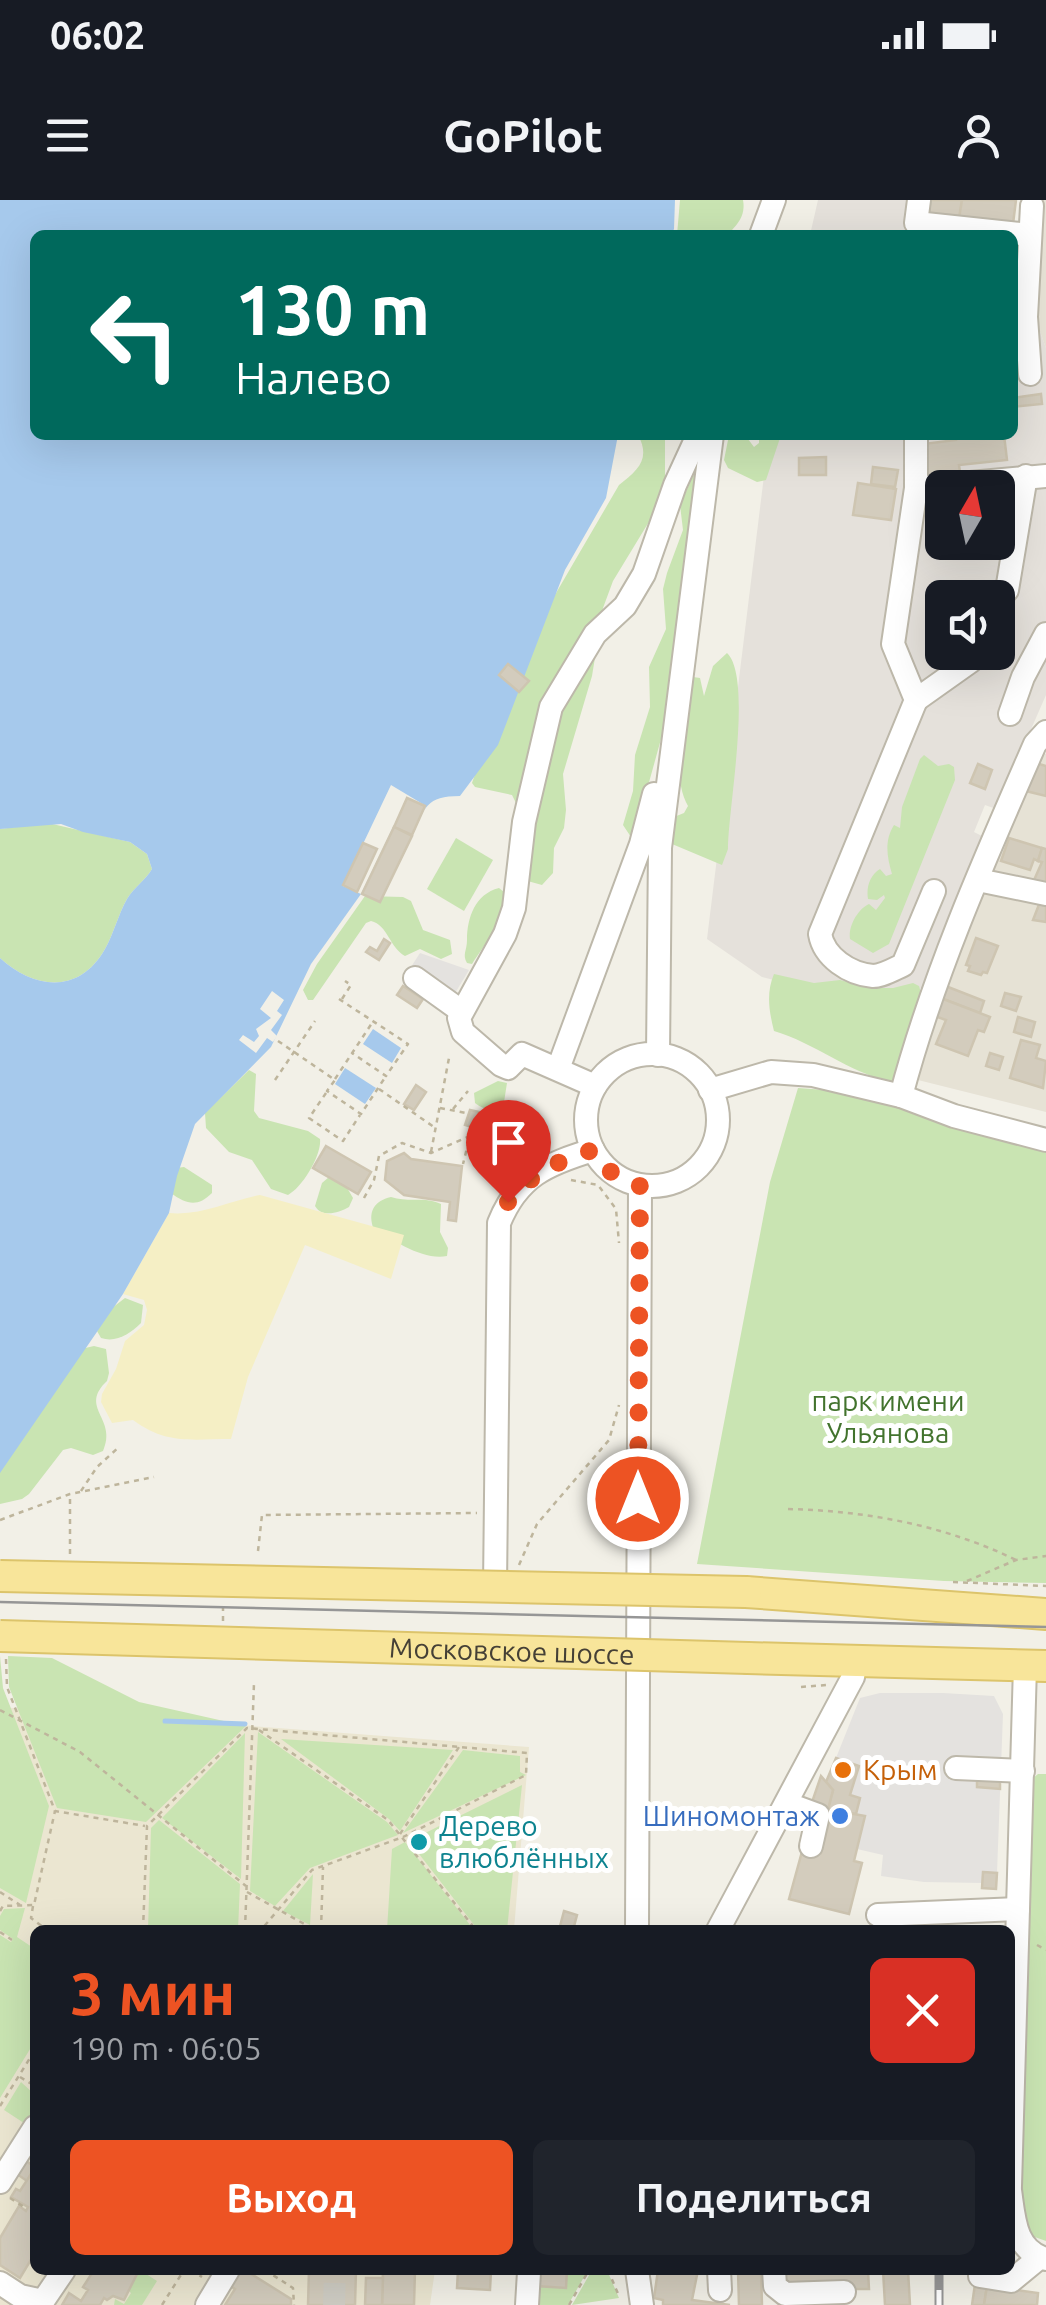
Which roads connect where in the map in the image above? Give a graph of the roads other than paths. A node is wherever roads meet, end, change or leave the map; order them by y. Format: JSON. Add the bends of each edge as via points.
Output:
{"nodes":[{"id":1,"x":774,"y":200,"type":"edge"},
{"id":2,"x":1035,"y":215,"type":"edge"},
{"id":3,"x":917,"y":219,"type":"edge"},
{"id":4,"x":763,"y":230,"type":"edge"},
{"id":5,"x":1030,"y":374,"type":"dead end"},
{"id":6,"x":696,"y":440,"type":"edge"},
{"id":7,"x":711,"y":440,"type":"edge"},
{"id":8,"x":916,"y":440,"type":"edge"},
{"id":9,"x":1036,"y":476,"type":"edge"},
{"id":10,"x":916,"y":488,"type":"junction"},
{"id":11,"x":1010,"y":580,"type":"edge"},
{"id":12,"x":1046,"y":634,"type":"edge"},
{"id":13,"x":958,"y":670,"type":"edge"},
{"id":14,"x":916,"y":700,"type":"junction"},
{"id":15,"x":678,"y":704,"type":"junction"},
{"id":16,"x":1010,"y":714,"type":"dead end"},
{"id":17,"x":1046,"y":732,"type":"edge"},
{"id":18,"x":978,"y":880,"type":"junction"},
{"id":19,"x":934,"y":891,"type":"dead end"},
{"id":20,"x":1046,"y":894,"type":"edge"},
{"id":21,"x":415,"y":978,"type":"dead end"},
{"id":22,"x":461,"y":1011,"type":"junction"},
{"id":23,"x":658,"y":1054,"type":"junction"},
{"id":24,"x":558,"y":1069,"type":"junction"},
{"id":25,"x":595,"y":1086,"type":"junction"},
{"id":26,"x":710,"y":1090,"type":"junction"},
{"id":27,"x":901,"y":1096,"type":"junction"},
{"id":28,"x":1046,"y":1140,"type":"edge"},
{"id":29,"x":593,"y":1150,"type":"junction"},
{"id":30,"x":640,"y":1186,"type":"junction"},
{"id":31,"x":0,"y":1576,"type":"edge"},
{"id":32,"x":506,"y":1577,"type":"junction"},
{"id":33,"x":1036,"y":1614,"type":"edge"},
{"id":34,"x":3,"y":1644,"type":"edge"},
{"id":35,"x":856,"y":1661,"type":"junction"},
{"id":36,"x":1036,"y":1677,"type":"edge"},
{"id":37,"x":956,"y":1768,"type":"dead end"},
{"id":38,"x":1022,"y":1772,"type":"junction"},
{"id":39,"x":788,"y":1804,"type":"junction"},
{"id":40,"x":811,"y":1846,"type":"dead end"},
{"id":41,"x":1018,"y":1909,"type":"junction"},
{"id":42,"x":993,"y":1910,"type":"junction"},
{"id":43,"x":878,"y":1915,"type":"dead end"},
{"id":44,"x":636,"y":1925,"type":"edge"},
{"id":45,"x":721,"y":1925,"type":"edge"},
{"id":46,"x":974,"y":1925,"type":"edge"},
{"id":47,"x":1015,"y":2014,"type":"edge"},
{"id":48,"x":30,"y":2134,"type":"edge"},
{"id":49,"x":0,"y":2182,"type":"edge"},
{"id":50,"x":1015,"y":2228,"type":"edge"},
{"id":51,"x":1042,"y":2258,"type":"edge"},
{"id":52,"x":60,"y":2275,"type":"edge"},
{"id":53,"x":225,"y":2275,"type":"edge"},
{"id":54,"x":529,"y":2275,"type":"edge"},
{"id":55,"x":638,"y":2275,"type":"edge"},
{"id":56,"x":774,"y":2275,"type":"edge"},
{"id":57,"x":980,"y":2276,"type":"dead end"},
{"id":58,"x":0,"y":2283,"type":"edge"},
{"id":59,"x":844,"y":2292,"type":"dead end"},
{"id":60,"x":207,"y":2305,"type":"edge"},
{"id":61,"x":527,"y":2305,"type":"edge"},
{"id":62,"x":642,"y":2305,"type":"edge"}],
"edges":[{"from":1,"to":4,"type":"street"},
{"from":2,"to":3,"type":"street"},
{"from":2,"to":5,"type":"street","via":[[1026,317]]},
{"from":6,"to":22,"type":"street","via":[[644,574],[551,707],[524,822],[514,908]]},
{"from":7,"to":15,"type":"street"},
{"from":8,"to":10,"type":"street"},
{"from":9,"to":10,"type":"street"},
{"from":9,"to":11,"type":"street"},
{"from":10,"to":14,"type":"street","via":[[893,644]]},
{"from":12,"to":16,"type":"street"},
{"from":13,"to":14,"type":"street"},
{"from":14,"to":19,"type":"street","via":[[820,934],[822,947],[830,959],[871,976],[903,965]]},
{"from":15,"to":23,"type":"street","via":[[660,848]]},
{"from":15,"to":24,"type":"street","via":[[641,844]]},
{"from":17,"to":18,"type":"street"},
{"from":18,"to":20,"type":"street"},
{"from":18,"to":27,"type":"street"},
{"from":21,"to":22,"type":"street"},
{"from":22,"to":24,"type":"street","via":[[463,1032],[501,1065],[508,1068],[522,1054]]},
{"from":23,"to":25,"type":"street","via":[[622,1061]]},
{"from":23,"to":26,"type":"street","via":[[688,1066]]},
{"from":24,"to":25,"type":"street"},
{"from":25,"to":29,"type":"street","via":[[585,1120]]},
{"from":26,"to":27,"type":"street","via":[[771,1072]]},
{"from":26,"to":30,"type":"street","via":[[718,1126],[705,1160],[676,1182]]},
{"from":27,"to":28,"type":"street"},
{"from":29,"to":30,"type":"street","via":[[607,1170]]},
{"from":29,"to":32,"type":"street","via":[[527,1179],[500,1223]]},
{"from":30,"to":44,"type":"street"},
{"from":31,"to":32,"type":"main road","bridge":true},
{"from":32,"to":33,"type":"main road","bridge":true},
{"from":34,"to":35,"type":"main road","name":"Московское шоссе","bridge":true},
{"from":35,"to":36,"type":"main road","name":"Московское шоссе"},
{"from":35,"to":39,"type":"street"},
{"from":36,"to":38,"type":"street"},
{"from":37,"to":38,"type":"street"},
{"from":38,"to":41,"type":"street"},
{"from":39,"to":40,"type":"street","via":[[818,1816]]},
{"from":39,"to":45,"type":"street"},
{"from":41,"to":42,"type":"street"},
{"from":41,"to":47,"type":"street"},
{"from":42,"to":43,"type":"street"},
{"from":42,"to":46,"type":"street"},
{"from":48,"to":49,"type":"street"},
{"from":50,"to":51,"type":"street"},
{"from":51,"to":57,"type":"street","via":[[1010,2281]]},
{"from":52,"to":58,"type":"street","via":[[42,2301]]},
{"from":53,"to":60,"type":"street"},
{"from":54,"to":61,"type":"street"},
{"from":55,"to":62,"type":"street"},
{"from":56,"to":59,"type":"street","via":[[785,2294]]}]}
